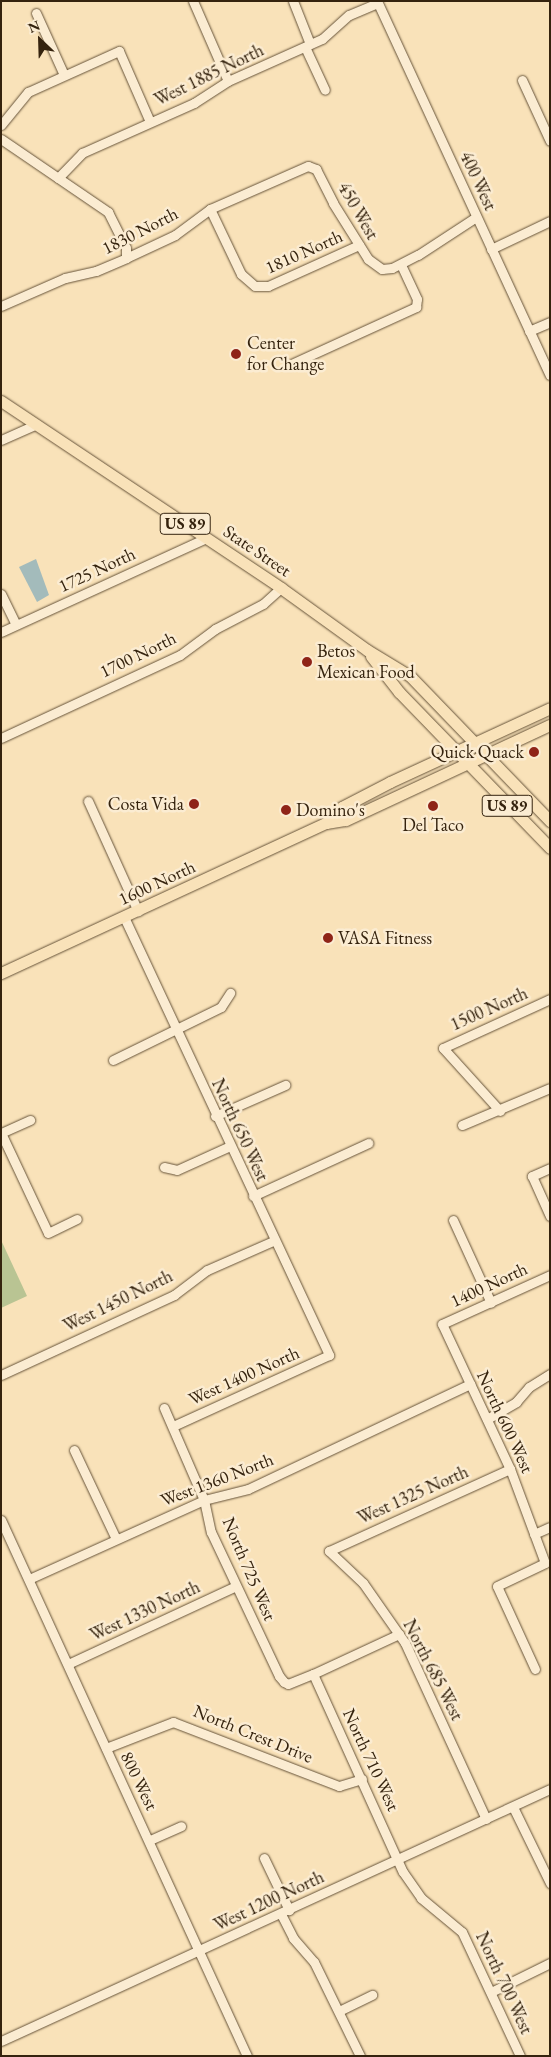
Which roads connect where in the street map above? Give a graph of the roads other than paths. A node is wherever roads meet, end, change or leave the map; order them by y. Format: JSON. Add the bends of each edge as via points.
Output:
{"nodes":[{"id":1,"x":193,"y":1,"type":"edge"},
{"id":2,"x":293,"y":1,"type":"edge"},
{"id":3,"x":377,"y":2,"type":"edge"},
{"id":4,"x":36,"y":13,"type":"dead end"},
{"id":5,"x":308,"y":45,"type":"junction"},
{"id":6,"x":64,"y":75,"type":"junction"},
{"id":7,"x":522,"y":80,"type":"dead end"},
{"id":8,"x":228,"y":81,"type":"junction"},
{"id":9,"x":325,"y":90,"type":"dead end"},
{"id":10,"x":150,"y":122,"type":"junction"},
{"id":11,"x":1,"y":125,"type":"edge"},
{"id":12,"x":1,"y":138,"type":"edge"},
{"id":13,"x":550,"y":141,"type":"edge"},
{"id":14,"x":316,"y":169,"type":"joint"},
{"id":15,"x":58,"y":178,"type":"junction"},
{"id":16,"x":210,"y":209,"type":"junction"},
{"id":17,"x":476,"y":218,"type":"junction"},
{"id":18,"x":550,"y":221,"type":"edge"},
{"id":19,"x":359,"y":245,"type":"junction"},
{"id":20,"x":491,"y":249,"type":"junction"},
{"id":21,"x":126,"y":258,"type":"junction"},
{"id":22,"x":401,"y":264,"type":"junction"},
{"id":23,"x":1,"y":306,"type":"edge"},
{"id":24,"x":550,"y":322,"type":"edge"},
{"id":25,"x":530,"y":331,"type":"junction"},
{"id":26,"x":289,"y":365,"type":"dead end"},
{"id":27,"x":550,"y":375,"type":"edge"},
{"id":28,"x":1,"y":400,"type":"edge"},
{"id":29,"x":37,"y":424,"type":"junction"},
{"id":30,"x":1,"y":440,"type":"edge"},
{"id":31,"x":206,"y":538,"type":"junction"},
{"id":32,"x":281,"y":588,"type":"junction"},
{"id":33,"x":1,"y":594,"type":"edge"},
{"id":34,"x":16,"y":625,"type":"junction"},
{"id":35,"x":1,"y":632,"type":"edge"},
{"id":36,"x":366,"y":650,"type":"junction"},
{"id":37,"x":550,"y":708,"type":"edge"},
{"id":38,"x":550,"y":724,"type":"edge"},
{"id":39,"x":1,"y":738,"type":"edge"},
{"id":40,"x":476,"y":742,"type":"junction"},
{"id":41,"x":456,"y":751,"type":"junction"},
{"id":42,"x":487,"y":753,"type":"junction"},
{"id":43,"x":467,"y":762,"type":"junction"},
{"id":44,"x":88,"y":801,"type":"dead end"},
{"id":45,"x":550,"y":821,"type":"edge"},
{"id":46,"x":326,"y":823,"type":"junction"},
{"id":47,"x":550,"y":848,"type":"edge"},
{"id":48,"x":138,"y":911,"type":"junction"},
{"id":49,"x":124,"y":917,"type":"junction"},
{"id":50,"x":1,"y":973,"type":"edge"},
{"id":51,"x":230,"y":993,"type":"dead end"},
{"id":52,"x":550,"y":999,"type":"edge"},
{"id":53,"x":177,"y":1030,"type":"junction"},
{"id":54,"x":114,"y":1060,"type":"dead end"},
{"id":55,"x":285,"y":1084,"type":"dead end"},
{"id":56,"x":550,"y":1088,"type":"edge"},
{"id":57,"x":500,"y":1111,"type":"junction"},
{"id":58,"x":215,"y":1116,"type":"junction"},
{"id":59,"x":30,"y":1120,"type":"dead end"},
{"id":60,"x":462,"y":1125,"type":"dead end"},
{"id":61,"x":1,"y":1133,"type":"edge"},
{"id":62,"x":368,"y":1143,"type":"dead end"},
{"id":63,"x":230,"y":1146,"type":"junction"},
{"id":64,"x":164,"y":1167,"type":"dead end"},
{"id":65,"x":550,"y":1168,"type":"edge"},
{"id":66,"x":253,"y":1196,"type":"junction"},
{"id":67,"x":550,"y":1216,"type":"edge"},
{"id":68,"x":77,"y":1219,"type":"dead end"},
{"id":69,"x":453,"y":1220,"type":"dead end"},
{"id":70,"x":273,"y":1241,"type":"junction"},
{"id":71,"x":550,"y":1275,"type":"edge"},
{"id":72,"x":491,"y":1302,"type":"junction"},
{"id":73,"x":442,"y":1324,"type":"joint"},
{"id":74,"x":329,"y":1355,"type":"joint"},
{"id":75,"x":1,"y":1374,"type":"edge"},
{"id":76,"x":550,"y":1374,"type":"edge"},
{"id":77,"x":470,"y":1384,"type":"junction"},
{"id":78,"x":164,"y":1408,"type":"dead end"},
{"id":79,"x":487,"y":1419,"type":"junction"},
{"id":80,"x":173,"y":1426,"type":"junction"},
{"id":81,"x":74,"y":1450,"type":"dead end"},
{"id":82,"x":510,"y":1469,"type":"junction"},
{"id":83,"x":204,"y":1500,"type":"junction"},
{"id":84,"x":1,"y":1520,"type":"edge"},
{"id":85,"x":550,"y":1527,"type":"edge"},
{"id":86,"x":534,"y":1534,"type":"junction"},
{"id":87,"x":116,"y":1539,"type":"junction"},
{"id":88,"x":329,"y":1551,"type":"joint"},
{"id":89,"x":29,"y":1579,"type":"junction"},
{"id":90,"x":236,"y":1586,"type":"junction"},
{"id":91,"x":399,"y":1634,"type":"junction"},
{"id":92,"x":68,"y":1664,"type":"junction"},
{"id":93,"x":535,"y":1669,"type":"dead end"},
{"id":94,"x":313,"y":1674,"type":"junction"},
{"id":95,"x":106,"y":1748,"type":"junction"},
{"id":96,"x":362,"y":1779,"type":"junction"},
{"id":97,"x":550,"y":1789,"type":"edge"},
{"id":98,"x":512,"y":1806,"type":"junction"},
{"id":99,"x":486,"y":1819,"type":"junction"},
{"id":100,"x":181,"y":1826,"type":"dead end"},
{"id":101,"x":150,"y":1840,"type":"junction"},
{"id":102,"x":264,"y":1858,"type":"dead end"},
{"id":103,"x":398,"y":1860,"type":"junction"},
{"id":104,"x":550,"y":1883,"type":"edge"},
{"id":105,"x":285,"y":1912,"type":"junction"},
{"id":106,"x":199,"y":1952,"type":"junction"},
{"id":107,"x":550,"y":1963,"type":"edge"},
{"id":108,"x":490,"y":1992,"type":"junction"},
{"id":109,"x":372,"y":1994,"type":"dead end"},
{"id":110,"x":339,"y":2011,"type":"junction"},
{"id":111,"x":1,"y":2041,"type":"edge"},
{"id":112,"x":247,"y":2056,"type":"edge"},
{"id":113,"x":360,"y":2056,"type":"edge"},
{"id":114,"x":520,"y":2056,"type":"edge"}],
"edges":[{"from":1,"to":8,"type":"street"},
{"from":2,"to":5,"type":"street"},
{"from":3,"to":5,"type":"street","name":"West 1885 North","via":[[350,15],[322,39]]},
{"from":3,"to":17,"type":"street","name":"400 West"},
{"from":4,"to":6,"type":"street"},
{"from":5,"to":8,"type":"street","name":"West 1885 North"},
{"from":5,"to":9,"type":"street"},
{"from":6,"to":10,"type":"street","via":[[119,51]]},
{"from":6,"to":11,"type":"street","via":[[28,92]]},
{"from":7,"to":13,"type":"street"},
{"from":8,"to":10,"type":"street","name":"West 1885 North","via":[[194,103]]},
{"from":10,"to":15,"type":"street","name":"West 1885 North","via":[[82,153]]},
{"from":12,"to":15,"type":"street"},
{"from":14,"to":16,"type":"street","name":"1830 North","via":[[312,166],[302,168]]},
{"from":14,"to":19,"type":"street","name":"450 West"},
{"from":15,"to":21,"type":"street","via":[[108,212],[126,248]]},
{"from":16,"to":19,"type":"street","name":"1810 North","via":[[240,274],[261,287]]},
{"from":16,"to":21,"type":"street","name":"1830 North","via":[[175,235]]},
{"from":17,"to":20,"type":"street","name":"400 West"},
{"from":17,"to":22,"type":"street"},
{"from":18,"to":20,"type":"street"},
{"from":19,"to":22,"type":"street","name":"450 West","via":[[376,267],[392,268]]},
{"from":20,"to":25,"type":"street","name":"400 West"},
{"from":21,"to":23,"type":"street","name":"1830 North","via":[[65,278]]},
{"from":22,"to":26,"type":"street","via":[[417,299],[413,309]]},
{"from":24,"to":25,"type":"street"},
{"from":25,"to":27,"type":"street","name":"400 West"},
{"from":28,"to":29,"type":"main road","name":"State Street","number":"US 89"},
{"from":29,"to":30,"type":"street"},
{"from":29,"to":31,"type":"main road","name":"State Street","number":"US 89"},
{"from":31,"to":32,"type":"main road","name":"State Street","number":"US 89"},
{"from":31,"to":34,"type":"street","name":"1725 North"},
{"from":32,"to":36,"type":"main road","name":"State Street","number":"US 89"},
{"from":32,"to":39,"type":"street","name":"1700 North","via":[[263,604],[214,629],[180,655]]},
{"from":33,"to":34,"type":"street"},
{"from":34,"to":35,"type":"street","name":"1725 North"},
{"from":36,"to":40,"type":"main road","name":"State Street","number":"US 89","via":[[410,676]]},
{"from":36,"to":41,"type":"main road","name":"State Street","number":"US 89","via":[[399,692]]},
{"from":37,"to":40,"type":"main road","name":"1600 North"},
{"from":38,"to":42,"type":"main road","name":"1600 North"},
{"from":40,"to":41,"type":"main road","name":"1600 North"},
{"from":40,"to":42,"type":"main road","name":"State Street","number":"US 89"},
{"from":41,"to":43,"type":"main road","name":"State Street","number":"US 89"},
{"from":41,"to":46,"type":"main road","name":"1600 North","via":[[342,807]]},
{"from":42,"to":43,"type":"main road","name":"1600 North"},
{"from":42,"to":45,"type":"main road","name":"State Street","number":"US 89"},
{"from":43,"to":46,"type":"main road","name":"1600 North","via":[[346,820]]},
{"from":43,"to":47,"type":"main road","name":"State Street","number":"US 89"},
{"from":44,"to":48,"type":"street"},
{"from":46,"to":48,"type":"main road","name":"1600 North"},
{"from":48,"to":49,"type":"main road","name":"1600 North"},
{"from":49,"to":50,"type":"main road","name":"1600 North"},
{"from":49,"to":53,"type":"street","name":"North 650 West"},
{"from":51,"to":53,"type":"street","via":[[221,1008]]},
{"from":52,"to":57,"type":"street","name":"1500 North","via":[[443,1048]]},
{"from":53,"to":54,"type":"street"},
{"from":53,"to":58,"type":"street","name":"North 650 West"},
{"from":55,"to":58,"type":"street"},
{"from":56,"to":57,"type":"street"},
{"from":57,"to":60,"type":"street"},
{"from":58,"to":63,"type":"street","name":"North 650 West"},
{"from":59,"to":61,"type":"street"},
{"from":61,"to":68,"type":"street","via":[[48,1233]]},
{"from":62,"to":66,"type":"street"},
{"from":63,"to":64,"type":"street","via":[[177,1170]]},
{"from":63,"to":66,"type":"street","name":"North 650 West"},
{"from":65,"to":67,"type":"street","via":[[532,1176]]},
{"from":66,"to":70,"type":"street","name":"North 650 West"},
{"from":69,"to":72,"type":"street"},
{"from":70,"to":74,"type":"street","name":"North 650 West"},
{"from":70,"to":75,"type":"street","name":"West 1450 North","via":[[207,1270],[174,1295]]},
{"from":71,"to":72,"type":"street","name":"1400 North"},
{"from":72,"to":73,"type":"street","name":"1400 North"},
{"from":73,"to":77,"type":"street","name":"North 600 West"},
{"from":74,"to":80,"type":"street","name":"West 1400 North"},
{"from":76,"to":79,"type":"street","via":[[529,1387],[516,1402]]},
{"from":77,"to":79,"type":"street","name":"North 600 West"},
{"from":77,"to":83,"type":"street","name":"West 1360 North","via":[[248,1489]]},
{"from":78,"to":80,"type":"street","name":"North 725 West"},
{"from":79,"to":82,"type":"street","name":"North 600 West"},
{"from":80,"to":83,"type":"street","name":"North 725 West"},
{"from":81,"to":87,"type":"street"},
{"from":82,"to":86,"type":"street","name":"North 600 West"},
{"from":82,"to":88,"type":"street","name":"West 1325 North"},
{"from":83,"to":87,"type":"street","name":"West 1360 North"},
{"from":83,"to":90,"type":"street","name":"North 725 West","via":[[211,1532]]},
{"from":84,"to":89,"type":"street","name":"800 West"},
{"from":85,"to":86,"type":"street"},
{"from":86,"to":93,"type":"street","name":"North 600 West","via":[[545,1563],[497,1586]]},
{"from":87,"to":89,"type":"street","name":"West 1360 North"},
{"from":88,"to":91,"type":"street","name":"North 685 West","via":[[363,1583]]},
{"from":89,"to":92,"type":"street","name":"800 West"},
{"from":90,"to":92,"type":"street","name":"West 1330 North"},
{"from":90,"to":94,"type":"street","name":"North 725 West","via":[[279,1676],[288,1684]]},
{"from":91,"to":94,"type":"street"},
{"from":91,"to":99,"type":"street","name":"North 685 West"},
{"from":92,"to":95,"type":"street","name":"800 West"},
{"from":94,"to":96,"type":"street","name":"North 710 West"},
{"from":95,"to":96,"type":"street","name":"North Crest Drive","via":[[173,1722],[339,1786]]},
{"from":95,"to":101,"type":"street","name":"800 West"},
{"from":96,"to":103,"type":"street","name":"North 710 West"},
{"from":97,"to":98,"type":"street","name":"West 1200 North"},
{"from":98,"to":99,"type":"street","name":"West 1200 North"},
{"from":98,"to":104,"type":"street"},
{"from":99,"to":103,"type":"street","name":"West 1200 North"},
{"from":100,"to":101,"type":"street"},
{"from":101,"to":106,"type":"street","name":"800 West"},
{"from":102,"to":105,"type":"street"},
{"from":103,"to":105,"type":"street","name":"West 1200 North"},
{"from":103,"to":108,"type":"street","name":"North 700 West","via":[[420,1898],[462,1932]]},
{"from":105,"to":106,"type":"street","name":"West 1200 North"},
{"from":105,"to":110,"type":"street","via":[[293,1938],[314,1962]]},
{"from":106,"to":111,"type":"street","name":"West 1200 North"},
{"from":106,"to":112,"type":"street","name":"800 West"},
{"from":107,"to":108,"type":"street"},
{"from":108,"to":114,"type":"street","name":"North 700 West"},
{"from":109,"to":110,"type":"street"},
{"from":110,"to":113,"type":"street"}]}
